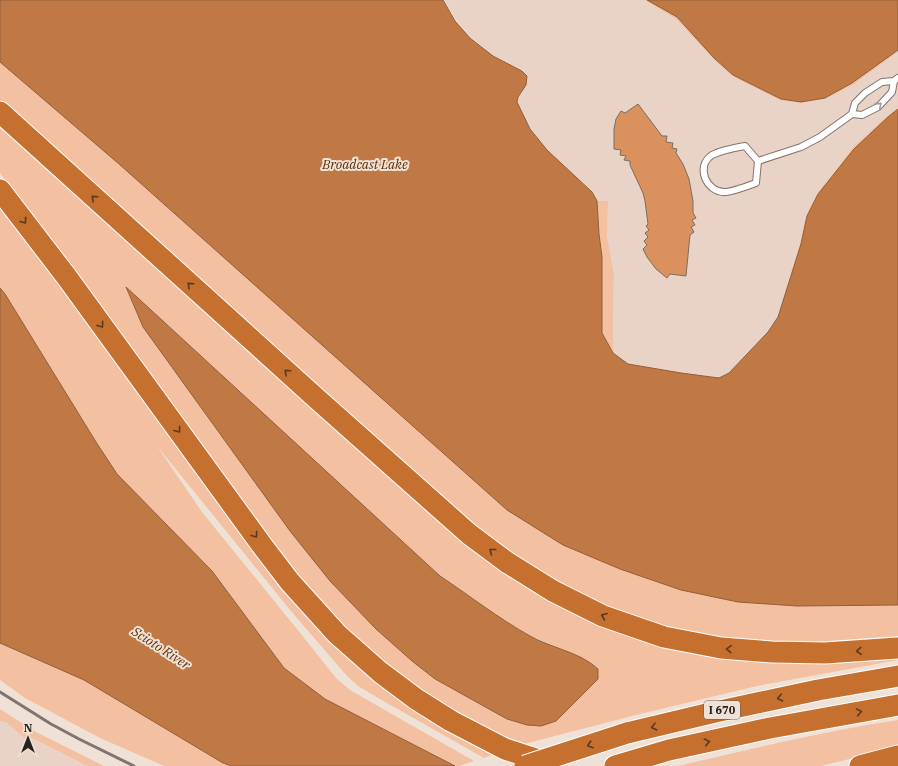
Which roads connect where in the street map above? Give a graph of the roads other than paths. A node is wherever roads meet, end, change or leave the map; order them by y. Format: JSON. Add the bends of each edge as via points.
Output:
{"nodes":[{"id":1,"x":896,"y":80,"type":"edge"},
{"id":2,"x":0,"y":112,"type":"edge"},
{"id":3,"x":852,"y":114,"type":"junction"},
{"id":4,"x":758,"y":161,"type":"junction"},
{"id":5,"x":0,"y":190,"type":"edge"},
{"id":6,"x":898,"y":648,"type":"edge"},
{"id":7,"x":898,"y":676,"type":"edge"},
{"id":8,"x":898,"y":705,"type":"edge"},
{"id":9,"x":898,"y":756,"type":"edge"},
{"id":10,"x":525,"y":766,"type":"edge"},
{"id":11,"x":557,"y":766,"type":"edge"},
{"id":12,"x":615,"y":766,"type":"edge"},
{"id":13,"x":860,"y":766,"type":"edge"}],
"edges":[{"from":1,"to":3,"type":"lane","via":[[882,82],[865,93],[855,104]]},
{"from":3,"to":1,"type":"lane","one_way":true,"via":[[862,115],[878,107],[892,92]]},
{"from":6,"to":2,"type":"highway","one_way":true,"via":[[825,653],[721,648],[664,637],[603,616],[553,592],[508,563],[458,524]]},
{"from":3,"to":4,"type":"lane","via":[[801,147]]},
{"from":4,"to":4,"type":"lane","via":[[745,146],[725,150],[711,156],[705,164],[704,175],[707,183],[714,189],[725,192],[756,184]]},
{"from":5,"to":11,"type":"highway","one_way":true,"via":[[66,276],[261,544],[290,582],[337,634],[380,672],[451,721],[505,748]]},
{"from":7,"to":10,"type":"highway","number":"I 670","one_way":true,"bridge":true,"via":[[708,713],[627,733]]},
{"from":12,"to":8,"type":"highway","number":"I 670","one_way":true,"via":[[669,750],[770,728]]},
{"from":9,"to":13,"type":"highway"}]}
